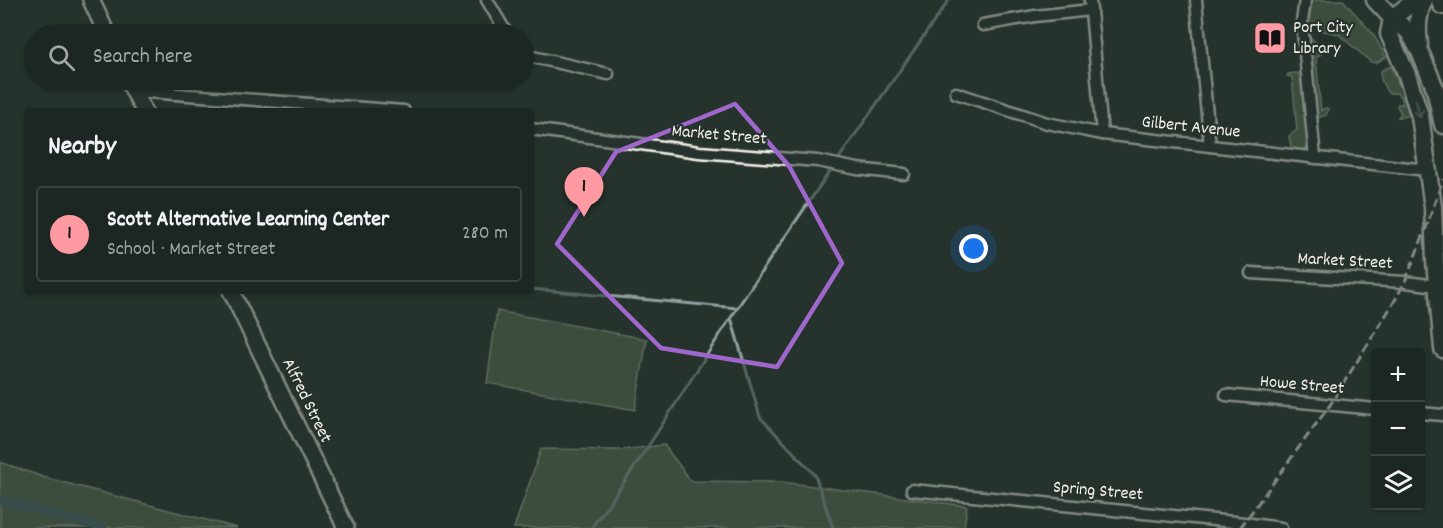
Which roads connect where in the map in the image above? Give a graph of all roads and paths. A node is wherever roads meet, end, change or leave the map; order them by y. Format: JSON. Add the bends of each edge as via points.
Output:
{"nodes":[{"id":1,"x":91,"y":0,"type":"edge"},
{"id":2,"x":487,"y":0,"type":"edge"},
{"id":3,"x":1196,"y":0,"type":"edge"},
{"id":4,"x":1305,"y":0,"type":"edge"},
{"id":5,"x":1375,"y":0,"type":"edge"},
{"id":6,"x":1416,"y":0,"type":"edge"},
{"id":7,"x":1424,"y":0,"type":"edge"},
{"id":8,"x":1090,"y":5,"type":"edge"},
{"id":9,"x":1392,"y":18,"type":"junction"},
{"id":10,"x":102,"y":24,"type":"edge"},
{"id":11,"x":501,"y":24,"type":"edge"},
{"id":12,"x":983,"y":25,"type":"dead end"},
{"id":13,"x":1420,"y":52,"type":"junction"},
{"id":14,"x":534,"y":57,"type":"edge"},
{"id":15,"x":608,"y":74,"type":"dead end"},
{"id":16,"x":134,"y":90,"type":"edge"},
{"id":17,"x":184,"y":90,"type":"edge"},
{"id":18,"x":956,"y":93,"type":"dead end"},
{"id":19,"x":142,"y":108,"type":"edge"},
{"id":20,"x":372,"y":108,"type":"edge"},
{"id":21,"x":1443,"y":125,"type":"edge"},
{"id":22,"x":534,"y":129,"type":"edge"},
{"id":23,"x":1102,"y":134,"type":"junction"},
{"id":24,"x":1210,"y":146,"type":"junction"},
{"id":25,"x":1315,"y":158,"type":"junction"},
{"id":26,"x":1427,"y":170,"type":"junction"},
{"id":27,"x":904,"y":174,"type":"dead end"},
{"id":28,"x":1251,"y":273,"type":"dead end"},
{"id":29,"x":1437,"y":286,"type":"junction"},
{"id":30,"x":232,"y":294,"type":"edge"},
{"id":31,"x":1441,"y":313,"type":"edge"},
{"id":32,"x":1443,"y":349,"type":"edge"},
{"id":33,"x":1226,"y":395,"type":"dead end"},
{"id":34,"x":1371,"y":409,"type":"edge"},
{"id":35,"x":1425,"y":413,"type":"edge"},
{"id":36,"x":1443,"y":415,"type":"edge"},
{"id":37,"x":912,"y":490,"type":"dead end"},
{"id":38,"x":346,"y":528,"type":"edge"},
{"id":39,"x":1281,"y":528,"type":"edge"}],
"edges":[{"from":1,"to":10,"type":"main road"},
{"from":2,"to":11,"type":"street"},
{"from":3,"to":24,"type":"street"},
{"from":4,"to":25,"type":"street","via":[[1302,22]]},
{"from":5,"to":9,"type":"main road"},
{"from":6,"to":9,"type":"main road"},
{"from":7,"to":13,"type":"main road","via":[[1418,16]]},
{"from":8,"to":12,"type":"street"},
{"from":8,"to":23,"type":"street"},
{"from":9,"to":13,"type":"main road","via":[[1409,32]]},
{"from":9,"to":26,"type":"main road","one_way":true,"via":[[1389,34],[1415,97]]},
{"from":13,"to":21,"type":"main road","via":[[1435,88]]},
{"from":14,"to":15,"type":"street"},
{"from":16,"to":19,"type":"main road"},
{"from":17,"to":20,"type":"street"},
{"from":18,"to":23,"type":"street","name":"Gilbert Avenue","via":[[1047,123]]},
{"from":22,"to":27,"type":"street","name":"Market Street","via":[[699,152],[818,160],[857,170]]},
{"from":23,"to":24,"type":"street","name":"Gilbert Avenue"},
{"from":24,"to":25,"type":"street","name":"Gilbert Avenue"},
{"from":25,"to":26,"type":"street","name":"Gilbert Avenue"},
{"from":26,"to":29,"type":"main road"},
{"from":28,"to":29,"type":"street","name":"Market Street"},
{"from":29,"to":31,"type":"main road"},
{"from":30,"to":38,"type":"main road","name":"Alfred Street"},
{"from":31,"to":32,"type":"main road"},
{"from":33,"to":34,"type":"street","name":"Howe Street"},
{"from":35,"to":36,"type":"street"},
{"from":37,"to":39,"type":"street","name":"Spring Street"}]}
